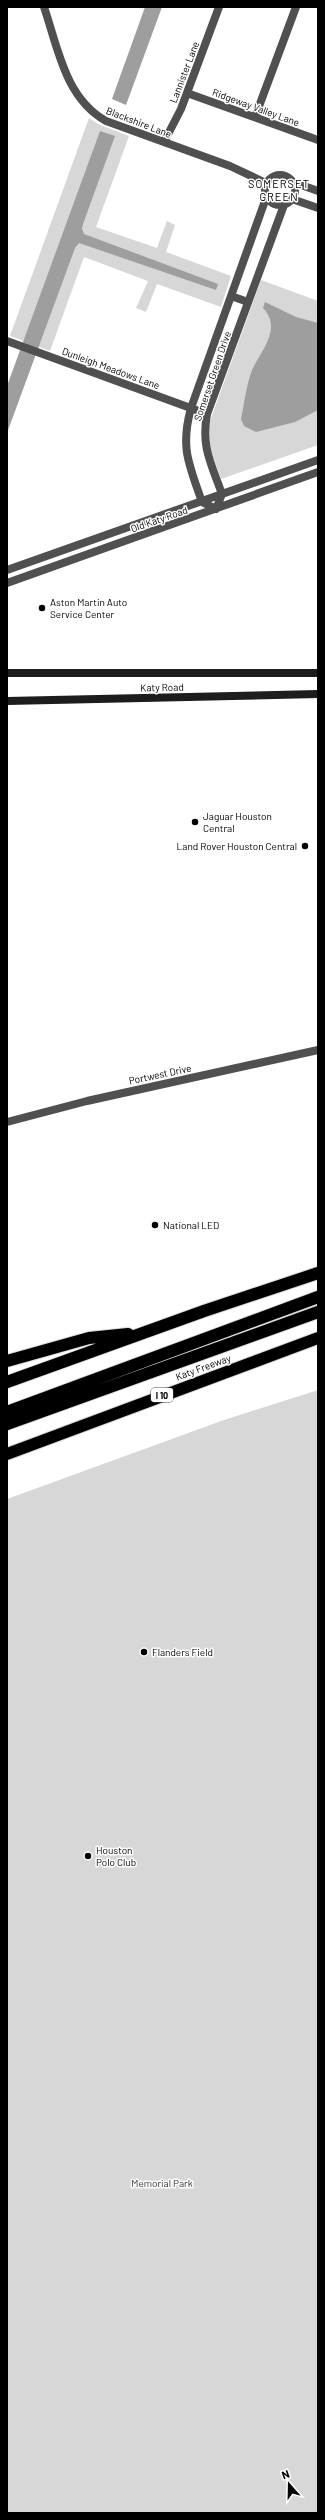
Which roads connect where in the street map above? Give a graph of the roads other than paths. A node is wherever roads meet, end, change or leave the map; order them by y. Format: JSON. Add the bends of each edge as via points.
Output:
{"nodes":[{"id":1,"x":44,"y":7,"type":"edge"},
{"id":2,"x":219,"y":7,"type":"edge"},
{"id":3,"x":296,"y":7,"type":"edge"},
{"id":4,"x":187,"y":93,"type":"junction"},
{"id":5,"x":255,"y":117,"type":"junction"},
{"id":6,"x":318,"y":140,"type":"edge"},
{"id":7,"x":164,"y":142,"type":"junction"},
{"id":8,"x":293,"y":182,"type":"junction"},
{"id":9,"x":266,"y":183,"type":"junction"},
{"id":10,"x":318,"y":191,"type":"edge"},
{"id":11,"x":266,"y":198,"type":"junction"},
{"id":12,"x":292,"y":199,"type":"junction"},
{"id":13,"x":284,"y":205,"type":"junction"},
{"id":14,"x":318,"y":208,"type":"edge"},
{"id":15,"x":231,"y":296,"type":"junction"},
{"id":16,"x":248,"y":302,"type":"junction"},
{"id":17,"x":10,"y":342,"type":"edge"},
{"id":18,"x":191,"y":408,"type":"junction"},
{"id":19,"x":208,"y":414,"type":"junction"},
{"id":20,"x":318,"y":460,"type":"edge"},
{"id":21,"x":318,"y":472,"type":"edge"},
{"id":22,"x":222,"y":494,"type":"junction"},
{"id":23,"x":202,"y":502,"type":"junction"},
{"id":24,"x":216,"y":509,"type":"junction"},
{"id":25,"x":18,"y":566,"type":"junction"},
{"id":26,"x":7,"y":570,"type":"edge"},
{"id":27,"x":23,"y":578,"type":"junction"},
{"id":28,"x":7,"y":583,"type":"edge"},
{"id":29,"x":7,"y":673,"type":"edge"},
{"id":30,"x":318,"y":673,"type":"edge"},
{"id":31,"x":318,"y":694,"type":"edge"},
{"id":32,"x":7,"y":701,"type":"edge"},
{"id":33,"x":318,"y":1050,"type":"edge"},
{"id":34,"x":7,"y":1122,"type":"edge"},
{"id":35,"x":318,"y":1273,"type":"edge"},
{"id":36,"x":318,"y":1297,"type":"edge"},
{"id":37,"x":318,"y":1312,"type":"edge"},
{"id":38,"x":150,"y":1331,"type":"junction"},
{"id":39,"x":318,"y":1338,"type":"edge"},
{"id":40,"x":7,"y":1361,"type":"edge"},
{"id":41,"x":7,"y":1382,"type":"edge"},
{"id":42,"x":7,"y":1412,"type":"edge"},
{"id":43,"x":7,"y":1424,"type":"edge"},
{"id":44,"x":7,"y":1454,"type":"edge"}],
"edges":[{"from":1,"to":7,"type":"street","name":"Blackshire Lane","via":[[71,86],[86,107],[106,121]]},
{"from":2,"to":4,"type":"street","name":"Lannister Lane"},
{"from":3,"to":5,"type":"street"},
{"from":4,"to":5,"type":"street","name":"Ridgeway Valley Lane"},
{"from":4,"to":7,"type":"street","name":"Lannister Lane"},
{"from":5,"to":6,"type":"street","name":"Ridgeway Valley Lane"},
{"from":7,"to":9,"type":"street","name":"Blackshire Lane","via":[[230,166]]},
{"from":8,"to":9,"type":"street","via":[[286,176],[278,175]]},
{"from":8,"to":10,"type":"street"},
{"from":8,"to":12,"type":"street","via":[[295,191]]},
{"from":9,"to":11,"type":"street"},
{"from":11,"to":13,"type":"street","via":[[274,204]]},
{"from":11,"to":15,"type":"street","name":"Somerset Green Drive"},
{"from":12,"to":13,"type":"street"},
{"from":12,"to":14,"type":"street"},
{"from":13,"to":16,"type":"street","name":"Somerset Green Drive"},
{"from":15,"to":16,"type":"street"},
{"from":15,"to":18,"type":"street","name":"Somerset Green Drive"},
{"from":16,"to":19,"type":"street","name":"Somerset Green Drive"},
{"from":17,"to":18,"type":"street","name":"Dunleigh Meadows Lane"},
{"from":18,"to":19,"type":"street","name":"Dunleigh Meadows Lane"},
{"from":18,"to":23,"type":"street","name":"Somerset Green Drive","via":[[185,430],[185,449]]},
{"from":19,"to":22,"type":"street","name":"Somerset Green Drive","via":[[204,434],[205,446]]},
{"from":20,"to":22,"type":"street","name":"Old Katy Road"},
{"from":21,"to":24,"type":"street","name":"Old Katy Road"},
{"from":22,"to":23,"type":"street","name":"Old Katy Road"},
{"from":22,"to":24,"type":"street"},
{"from":23,"to":24,"type":"street"},
{"from":23,"to":25,"type":"street","name":"Old Katy Road"},
{"from":24,"to":27,"type":"street","name":"Old Katy Road"},
{"from":25,"to":26,"type":"street","name":"Old Katy Road"},
{"from":25,"to":27,"type":"street"},
{"from":27,"to":28,"type":"street","name":"Old Katy Road"},
{"from":29,"to":30,"type":"main road","name":"Katy Road"},
{"from":31,"to":32,"type":"main road","name":"Katy Road"},
{"from":33,"to":34,"type":"street","name":"Portwest Drive","via":[[87,1100]]},
{"from":35,"to":38,"type":"highway"},
{"from":36,"to":42,"type":"highway"},
{"from":37,"to":43,"type":"highway"},
{"from":38,"to":40,"type":"highway","via":[[89,1338]]},
{"from":38,"to":41,"type":"highway"},
{"from":39,"to":44,"type":"highway","name":"Katy Freeway","number":"I 10"}]}
